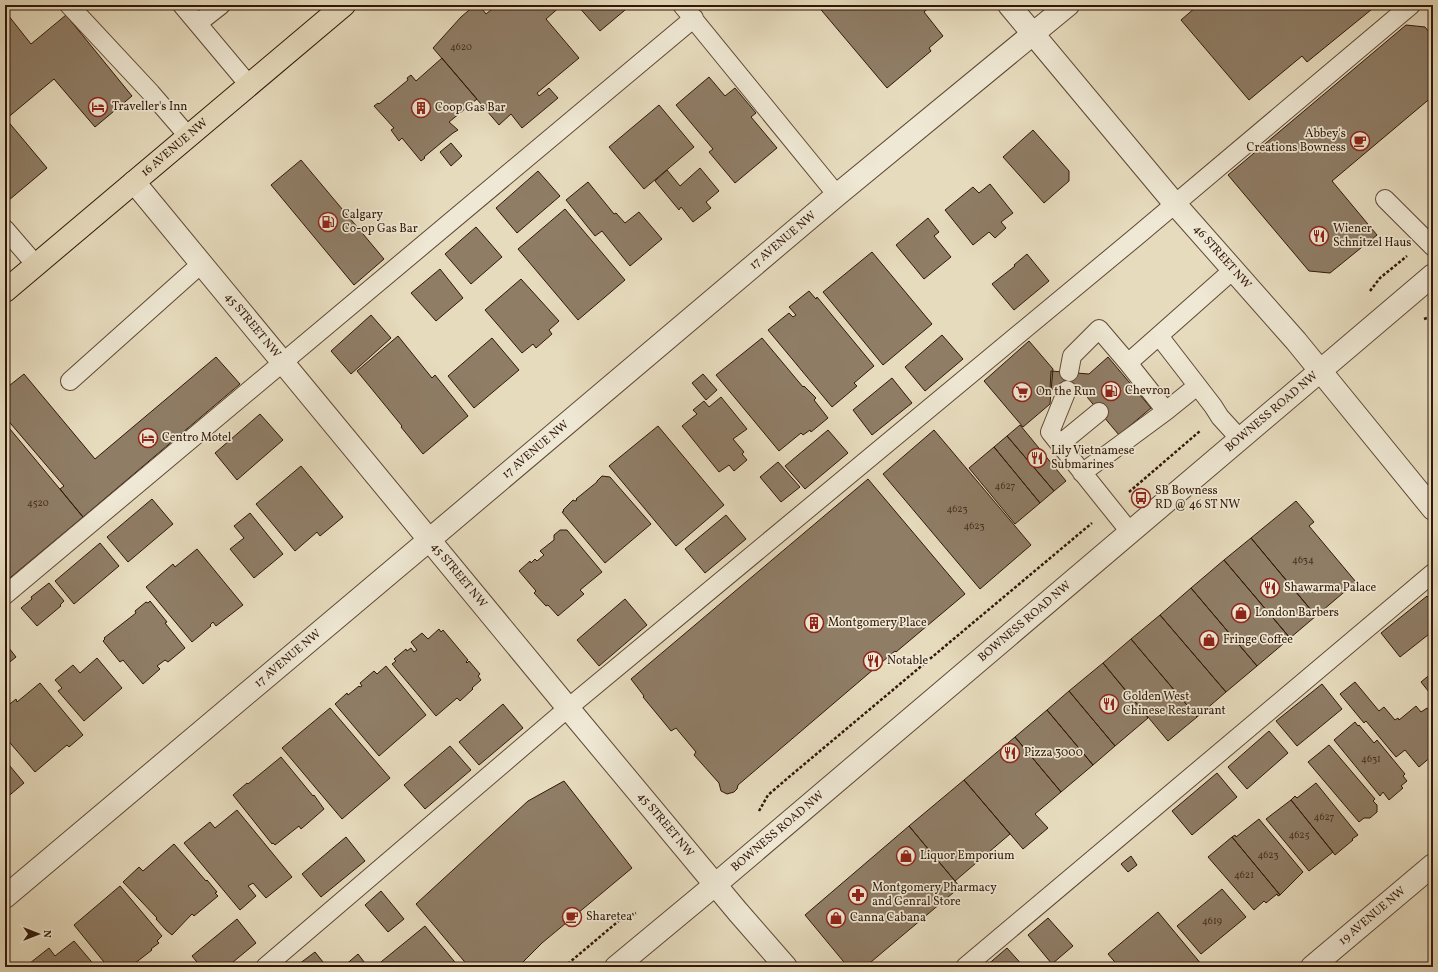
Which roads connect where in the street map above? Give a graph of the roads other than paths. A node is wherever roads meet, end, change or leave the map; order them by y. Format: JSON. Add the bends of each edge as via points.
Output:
{"nodes":[{"id":1,"x":69,"y":5,"type":"edge"},
{"id":2,"x":182,"y":5,"type":"edge"},
{"id":3,"x":221,"y":5,"type":"edge"},
{"id":4,"x":344,"y":5,"type":"edge"},
{"id":5,"x":1009,"y":5,"type":"edge"},
{"id":6,"x":1068,"y":5,"type":"edge"},
{"id":7,"x":1411,"y":5,"type":"edge"},
{"id":8,"x":688,"y":12,"type":"edge"},
{"id":9,"x":198,"y":23,"type":"junction"},
{"id":10,"x":1033,"y":34,"type":"junction"},
{"id":11,"x":249,"y":85,"type":"junction"},
{"id":12,"x":188,"y":136,"type":"junction"},
{"id":13,"x":134,"y":182,"type":"junction"},
{"id":14,"x":837,"y":195,"type":"junction"},
{"id":15,"x":1385,"y":199,"type":"dead end"},
{"id":16,"x":1176,"y":204,"type":"junction"},
{"id":17,"x":5,"y":229,"type":"edge"},
{"id":18,"x":1429,"y":243,"type":"edge"},
{"id":19,"x":201,"y":264,"type":"junction"},
{"id":20,"x":36,"y":265,"type":"junction"},
{"id":21,"x":1234,"y":270,"type":"junction"},
{"id":22,"x":1433,"y":275,"type":"edge"},
{"id":23,"x":5,"y":291,"type":"edge"},
{"id":24,"x":1159,"y":336,"type":"junction"},
{"id":25,"x":283,"y":362,"type":"junction"},
{"id":26,"x":1128,"y":363,"type":"junction"},
{"id":27,"x":1320,"y":371,"type":"junction"},
{"id":28,"x":1069,"y":372,"type":"dead end"},
{"id":29,"x":70,"y":381,"type":"dead end"},
{"id":30,"x":1198,"y":386,"type":"junction"},
{"id":31,"x":1067,"y":390,"type":"dead end"},
{"id":32,"x":1166,"y":411,"type":"junction"},
{"id":33,"x":1099,"y":412,"type":"dead end"},
{"id":34,"x":1240,"y":439,"type":"junction"},
{"id":35,"x":1060,"y":444,"type":"junction"},
{"id":36,"x":1082,"y":473,"type":"junction"},
{"id":37,"x":1433,"y":509,"type":"edge"},
{"id":38,"x":1130,"y":532,"type":"junction"},
{"id":39,"x":429,"y":540,"type":"junction"},
{"id":40,"x":1433,"y":572,"type":"edge"},
{"id":41,"x":5,"y":595,"type":"edge"},
{"id":42,"x":568,"y":708,"type":"junction"},
{"id":43,"x":1433,"y":865,"type":"edge"},
{"id":44,"x":716,"y":884,"type":"junction"},
{"id":45,"x":5,"y":897,"type":"edge"},
{"id":46,"x":265,"y":967,"type":"edge"},
{"id":47,"x":616,"y":967,"type":"edge"},
{"id":48,"x":786,"y":967,"type":"edge"},
{"id":49,"x":965,"y":967,"type":"edge"},
{"id":50,"x":1312,"y":967,"type":"edge"}],
"edges":[{"from":1,"to":12,"type":"lane"},
{"from":2,"to":9,"type":"lane"},
{"from":3,"to":9,"type":"lane"},
{"from":4,"to":11,"type":"highway","name":"16 AVENUE NW"},
{"from":5,"to":10,"type":"street","name":"46 STREET NW"},
{"from":6,"to":10,"type":"street","name":"17 AVENUE NW"},
{"from":7,"to":16,"type":"lane"},
{"from":8,"to":14,"type":"lane"},
{"from":8,"to":25,"type":"lane"},
{"from":9,"to":11,"type":"lane"},
{"from":10,"to":14,"type":"street","name":"17 AVENUE NW"},
{"from":10,"to":16,"type":"street","name":"46 STREET NW"},
{"from":11,"to":12,"type":"highway","name":"16 AVENUE NW"},
{"from":12,"to":13,"type":"highway","name":"16 AVENUE NW"},
{"from":13,"to":19,"type":"street","name":"45 STREET NW"},
{"from":13,"to":20,"type":"highway","name":"16 AVENUE NW"},
{"from":14,"to":39,"type":"street","name":"17 AVENUE NW"},
{"from":15,"to":18,"type":"lane"},
{"from":16,"to":21,"type":"street","name":"46 STREET NW"},
{"from":16,"to":42,"type":"lane"},
{"from":17,"to":20,"type":"lane"},
{"from":19,"to":25,"type":"street","name":"45 STREET NW"},
{"from":19,"to":29,"type":"lane"},
{"from":20,"to":23,"type":"highway","name":"16 AVENUE NW"},
{"from":21,"to":24,"type":"lane"},
{"from":21,"to":27,"type":"street","name":"46 STREET NW"},
{"from":22,"to":27,"type":"street","name":"BOWNESS ROAD NW"},
{"from":24,"to":26,"type":"lane"},
{"from":24,"to":30,"type":"lane"},
{"from":25,"to":39,"type":"street","name":"45 STREET NW"},
{"from":25,"to":41,"type":"lane"},
{"from":26,"to":28,"type":"lane","via":[[1099,329],[1072,356]]},
{"from":26,"to":32,"type":"lane","via":[[1135,381]]},
{"from":27,"to":34,"type":"street","name":"BOWNESS ROAD NW"},
{"from":27,"to":37,"type":"street","name":"46 STREET NW"},
{"from":30,"to":32,"type":"lane"},
{"from":30,"to":34,"type":"lane","via":[[1220,417]]},
{"from":31,"to":35,"type":"lane","via":[[1050,432]]},
{"from":32,"to":36,"type":"lane"},
{"from":33,"to":35,"type":"lane"},
{"from":34,"to":38,"type":"street","name":"BOWNESS ROAD NW"},
{"from":35,"to":36,"type":"lane"},
{"from":36,"to":38,"type":"lane"},
{"from":38,"to":44,"type":"street","name":"BOWNESS ROAD NW"},
{"from":39,"to":42,"type":"street","name":"45 STREET NW"},
{"from":39,"to":45,"type":"street","name":"17 AVENUE NW"},
{"from":40,"to":49,"type":"lane"},
{"from":42,"to":44,"type":"street","name":"45 STREET NW"},
{"from":42,"to":46,"type":"lane"},
{"from":43,"to":50,"type":"street","name":"19 AVENUE NW"},
{"from":44,"to":47,"type":"street","name":"BOWNESS ROAD NW"},
{"from":44,"to":48,"type":"street","name":"45 STREET NW"}]}
